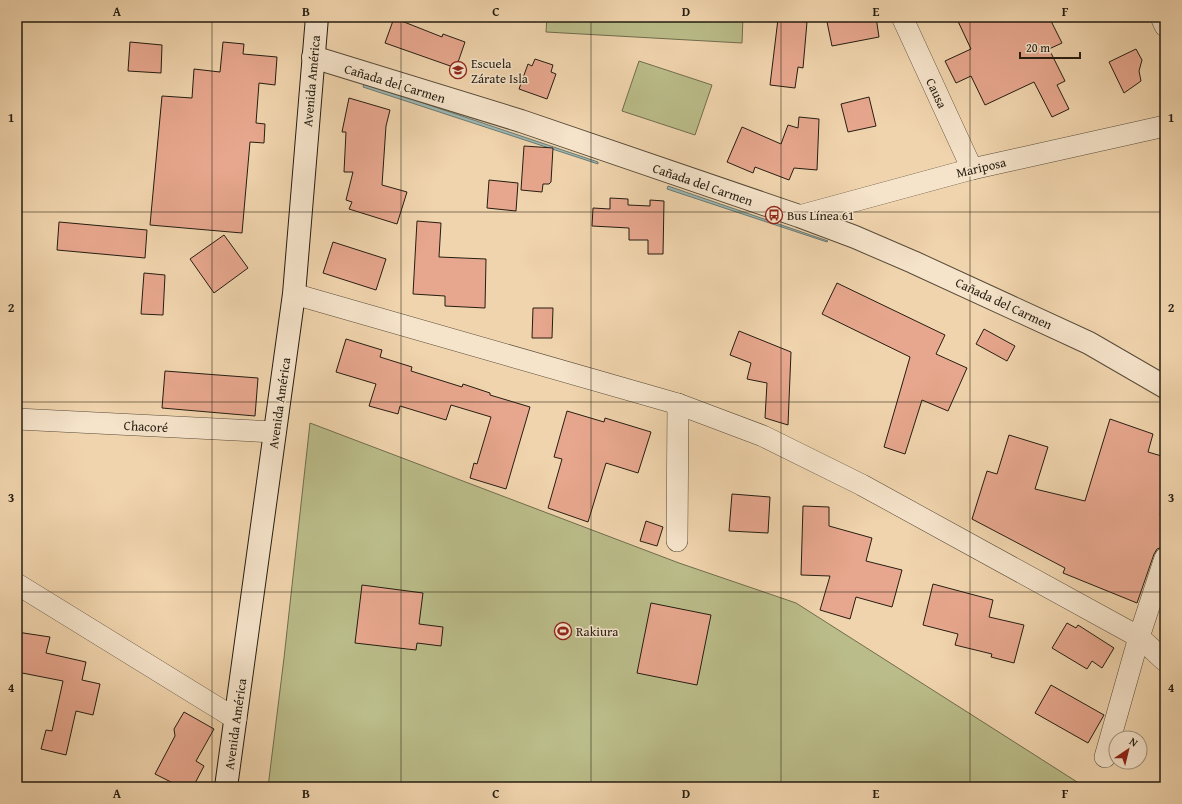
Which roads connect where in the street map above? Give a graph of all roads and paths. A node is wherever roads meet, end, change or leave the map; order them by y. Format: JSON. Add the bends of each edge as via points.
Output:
{"nodes":[{"id":1,"x":317,"y":17,"type":"edge"},
{"id":2,"x":902,"y":17,"type":"edge"},
{"id":3,"x":1161,"y":17,"type":"edge"},
{"id":4,"x":1165,"y":26,"type":"edge"},
{"id":5,"x":313,"y":57,"type":"junction"},
{"id":6,"x":1165,"y":126,"type":"edge"},
{"id":7,"x":972,"y":169,"type":"junction"},
{"id":8,"x":799,"y":216,"type":"junction"},
{"id":9,"x":294,"y":294,"type":"junction"},
{"id":10,"x":1165,"y":387,"type":"edge"},
{"id":11,"x":678,"y":404,"type":"junction"},
{"id":12,"x":17,"y":419,"type":"edge"},
{"id":13,"x":275,"y":432,"type":"junction"},
{"id":14,"x":677,"y":541,"type":"dead end"},
{"id":15,"x":1165,"y":558,"type":"edge"},
{"id":16,"x":17,"y":584,"type":"edge"},
{"id":17,"x":1139,"y":637,"type":"junction"},
{"id":18,"x":1165,"y":661,"type":"edge"},
{"id":19,"x":236,"y":719,"type":"junction"},
{"id":20,"x":1105,"y":757,"type":"dead end"},
{"id":21,"x":226,"y":787,"type":"edge"}],
"edges":[{"from":1,"to":5,"type":"street","name":"Avenida América"},
{"from":2,"to":7,"type":"street","name":"Causa"},
{"from":3,"to":4,"type":"street"},
{"from":5,"to":8,"type":"street","name":"Cañada del Carmen","via":[[521,121]]},
{"from":5,"to":9,"type":"street","name":"Avenida América"},
{"from":6,"to":7,"type":"street","name":"Mariposa"},
{"from":7,"to":8,"type":"street","name":"Mariposa"},
{"from":8,"to":10,"type":"street","name":"Cañada del Carmen","via":[[993,298],[1089,343]]},
{"from":9,"to":11,"type":"street"},
{"from":9,"to":13,"type":"street","name":"Avenida América"},
{"from":11,"to":14,"type":"street"},
{"from":11,"to":17,"type":"street","via":[[763,436],[862,485]]},
{"from":12,"to":13,"type":"street","name":"Chacoré"},
{"from":13,"to":19,"type":"street","name":"Avenida América"},
{"from":15,"to":17,"type":"street"},
{"from":16,"to":19,"type":"street"},
{"from":17,"to":18,"type":"street"},
{"from":17,"to":20,"type":"street"},
{"from":19,"to":21,"type":"street","name":"Avenida América"}]}
